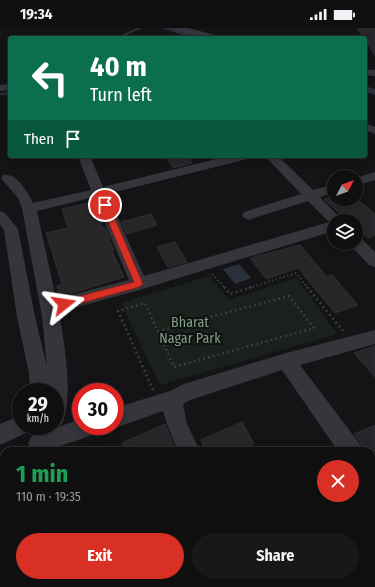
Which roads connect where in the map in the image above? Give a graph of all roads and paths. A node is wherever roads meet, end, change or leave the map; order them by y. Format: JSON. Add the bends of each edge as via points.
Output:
{"nodes":[{"id":1,"x":176,"y":29,"type":"edge"},
{"id":2,"x":207,"y":36,"type":"edge"},
{"id":3,"x":85,"y":158,"type":"edge"},
{"id":4,"x":235,"y":158,"type":"edge"},
{"id":5,"x":273,"y":158,"type":"edge"},
{"id":6,"x":375,"y":176,"type":"edge"},
{"id":7,"x":8,"y":178,"type":"dead end"},
{"id":8,"x":363,"y":180,"type":"edge"},
{"id":9,"x":327,"y":190,"type":"edge"},
{"id":10,"x":99,"y":192,"type":"junction"},
{"id":11,"x":310,"y":194,"type":"junction"},
{"id":12,"x":29,"y":208,"type":"junction"},
{"id":13,"x":329,"y":214,"type":"edge"},
{"id":14,"x":249,"y":215,"type":"dead end"},
{"id":15,"x":0,"y":216,"type":"edge"},
{"id":16,"x":327,"y":228,"type":"edge"},
{"id":17,"x":363,"y":249,"type":"edge"},
{"id":18,"x":375,"y":261,"type":"edge"},
{"id":19,"x":209,"y":271,"type":"dead end"},
{"id":20,"x":139,"y":284,"type":"junction"},
{"id":21,"x":49,"y":308,"type":"junction"},
{"id":22,"x":158,"y":331,"type":"junction"},
{"id":23,"x":375,"y":337,"type":"edge"},
{"id":24,"x":352,"y":343,"type":"junction"},
{"id":25,"x":286,"y":361,"type":"junction"},
{"id":26,"x":40,"y":383,"type":"edge"},
{"id":27,"x":57,"y":383,"type":"edge"},
{"id":28,"x":168,"y":394,"type":"junction"},
{"id":29,"x":124,"y":414,"type":"edge"},
{"id":30,"x":12,"y":429,"type":"edge"},
{"id":31,"x":72,"y":434,"type":"edge"},
{"id":32,"x":0,"y":435,"type":"edge"},
{"id":33,"x":46,"y":435,"type":"edge"},
{"id":34,"x":40,"y":447,"type":"edge"},
{"id":35,"x":187,"y":447,"type":"edge"},
{"id":36,"x":348,"y":447,"type":"edge"}],
"edges":[{"from":1,"to":2,"type":"street"},
{"from":3,"to":10,"type":"street"},
{"from":4,"to":10,"type":"street"},
{"from":5,"to":11,"type":"street"},
{"from":6,"to":8,"type":"street"},
{"from":7,"to":12,"type":"street","via":[[24,197]]},
{"from":9,"to":11,"type":"street"},
{"from":10,"to":12,"type":"street"},
{"from":10,"to":20,"type":"street"},
{"from":11,"to":13,"type":"street"},
{"from":11,"to":14,"type":"street"},
{"from":12,"to":21,"type":"street"},
{"from":15,"to":26,"type":"street","via":[[11,229]]},
{"from":16,"to":20,"type":"street"},
{"from":17,"to":18,"type":"street"},
{"from":19,"to":24,"type":"path","via":[[230,294],[296,273]]},
{"from":20,"to":21,"type":"street"},
{"from":21,"to":27,"type":"street"},
{"from":22,"to":22,"type":"path","via":[[174,367],[314,328],[289,296]]},
{"from":22,"to":28,"type":"path","via":[[145,303],[118,311],[154,392]]},
{"from":23,"to":24,"type":"street"},
{"from":24,"to":25,"type":"street"},
{"from":25,"to":28,"type":"street","via":[[184,393]]},
{"from":25,"to":36,"type":"street"},
{"from":28,"to":29,"type":"street"},
{"from":28,"to":35,"type":"street","via":[[173,414]]},
{"from":30,"to":32,"type":"street"},
{"from":31,"to":34,"type":"street"},
{"from":33,"to":34,"type":"street"}]}
